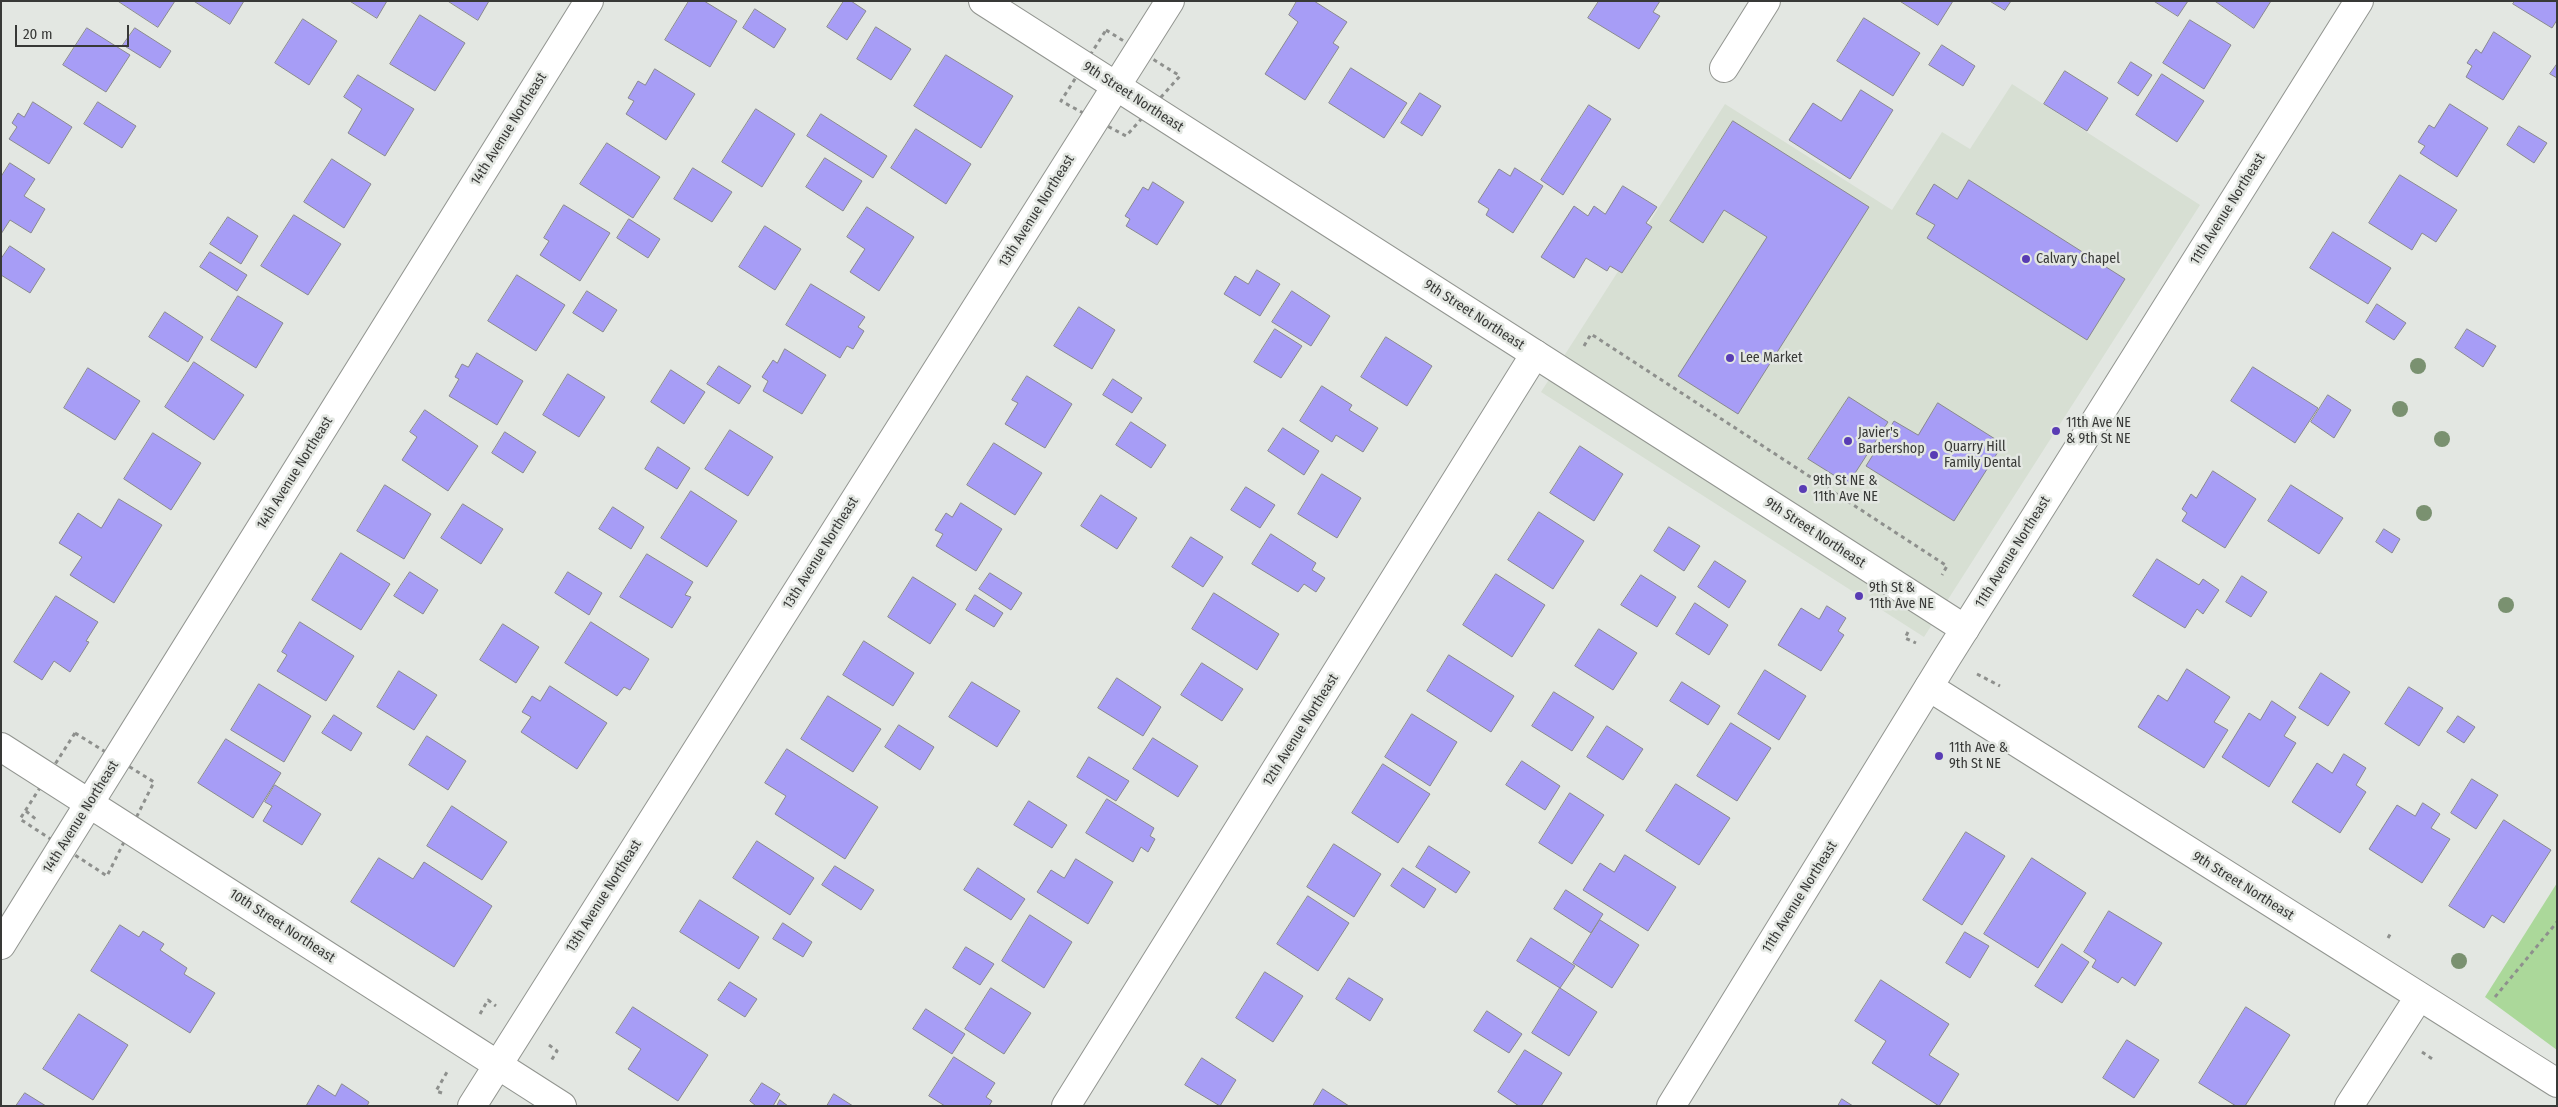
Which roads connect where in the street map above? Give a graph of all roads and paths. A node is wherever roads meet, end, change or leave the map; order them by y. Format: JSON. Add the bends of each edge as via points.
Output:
{"nodes":[{"id":1,"x":589,"y":1,"type":"edge"},
{"id":2,"x":983,"y":1,"type":"edge"},
{"id":3,"x":1170,"y":1,"type":"edge"},
{"id":4,"x":1766,"y":1,"type":"edge"},
{"id":5,"x":2359,"y":1,"type":"edge"},
{"id":6,"x":1724,"y":68,"type":"dead end"},
{"id":7,"x":1116,"y":86,"type":"junction"},
{"id":8,"x":1591,"y":334,"type":"dead end"},
{"id":9,"x":1535,"y":354,"type":"junction"},
{"id":10,"x":1947,"y":566,"type":"dead end"},
{"id":11,"x":1965,"y":629,"type":"junction"},
{"id":12,"x":1929,"y":687,"type":"junction"},
{"id":13,"x":1,"y":747,"type":"edge"},
{"id":14,"x":90,"y":804,"type":"junction"},
{"id":15,"x":2557,"y":922,"type":"edge"},
{"id":16,"x":1,"y":945,"type":"edge"},
{"id":17,"x":2419,"y":996,"type":"junction"},
{"id":18,"x":2495,"y":997,"type":"dead end"},
{"id":19,"x":498,"y":1065,"type":"junction"},
{"id":20,"x":2557,"y":1083,"type":"edge"},
{"id":21,"x":472,"y":1106,"type":"edge"},
{"id":22,"x":562,"y":1106,"type":"edge"},
{"id":23,"x":1066,"y":1106,"type":"edge"},
{"id":24,"x":1671,"y":1106,"type":"edge"},
{"id":25,"x":2349,"y":1106,"type":"edge"}],
"edges":[{"from":1,"to":14,"type":"street","name":"14th Avenue Northeast"},
{"from":2,"to":7,"type":"street","name":"9th Street Northeast"},
{"from":3,"to":7,"type":"street","name":"13th Avenue Northeast"},
{"from":4,"to":6,"type":"street"},
{"from":5,"to":11,"type":"street","name":"11th Avenue Northeast"},
{"from":7,"to":9,"type":"street","name":"9th Street Northeast"},
{"from":7,"to":19,"type":"street","name":"13th Avenue Northeast"},
{"from":8,"to":10,"type":"path"},
{"from":9,"to":11,"type":"street","name":"9th Street Northeast"},
{"from":9,"to":23,"type":"street","name":"12th Avenue Northeast"},
{"from":11,"to":12,"type":"street","name":"11th Avenue Northeast"},
{"from":12,"to":17,"type":"street","name":"9th Street Northeast"},
{"from":12,"to":24,"type":"street","name":"11th Avenue Northeast"},
{"from":13,"to":14,"type":"street","name":"10th Street Northeast"},
{"from":14,"to":16,"type":"street","name":"14th Avenue Northeast"},
{"from":14,"to":19,"type":"street","name":"10th Street Northeast"},
{"from":15,"to":18,"type":"path"},
{"from":17,"to":20,"type":"street","name":"9th Street Northeast"},
{"from":17,"to":25,"type":"street"},
{"from":19,"to":21,"type":"street","name":"13th Avenue Northeast"},
{"from":19,"to":22,"type":"street","name":"10th Street Northeast"}]}
